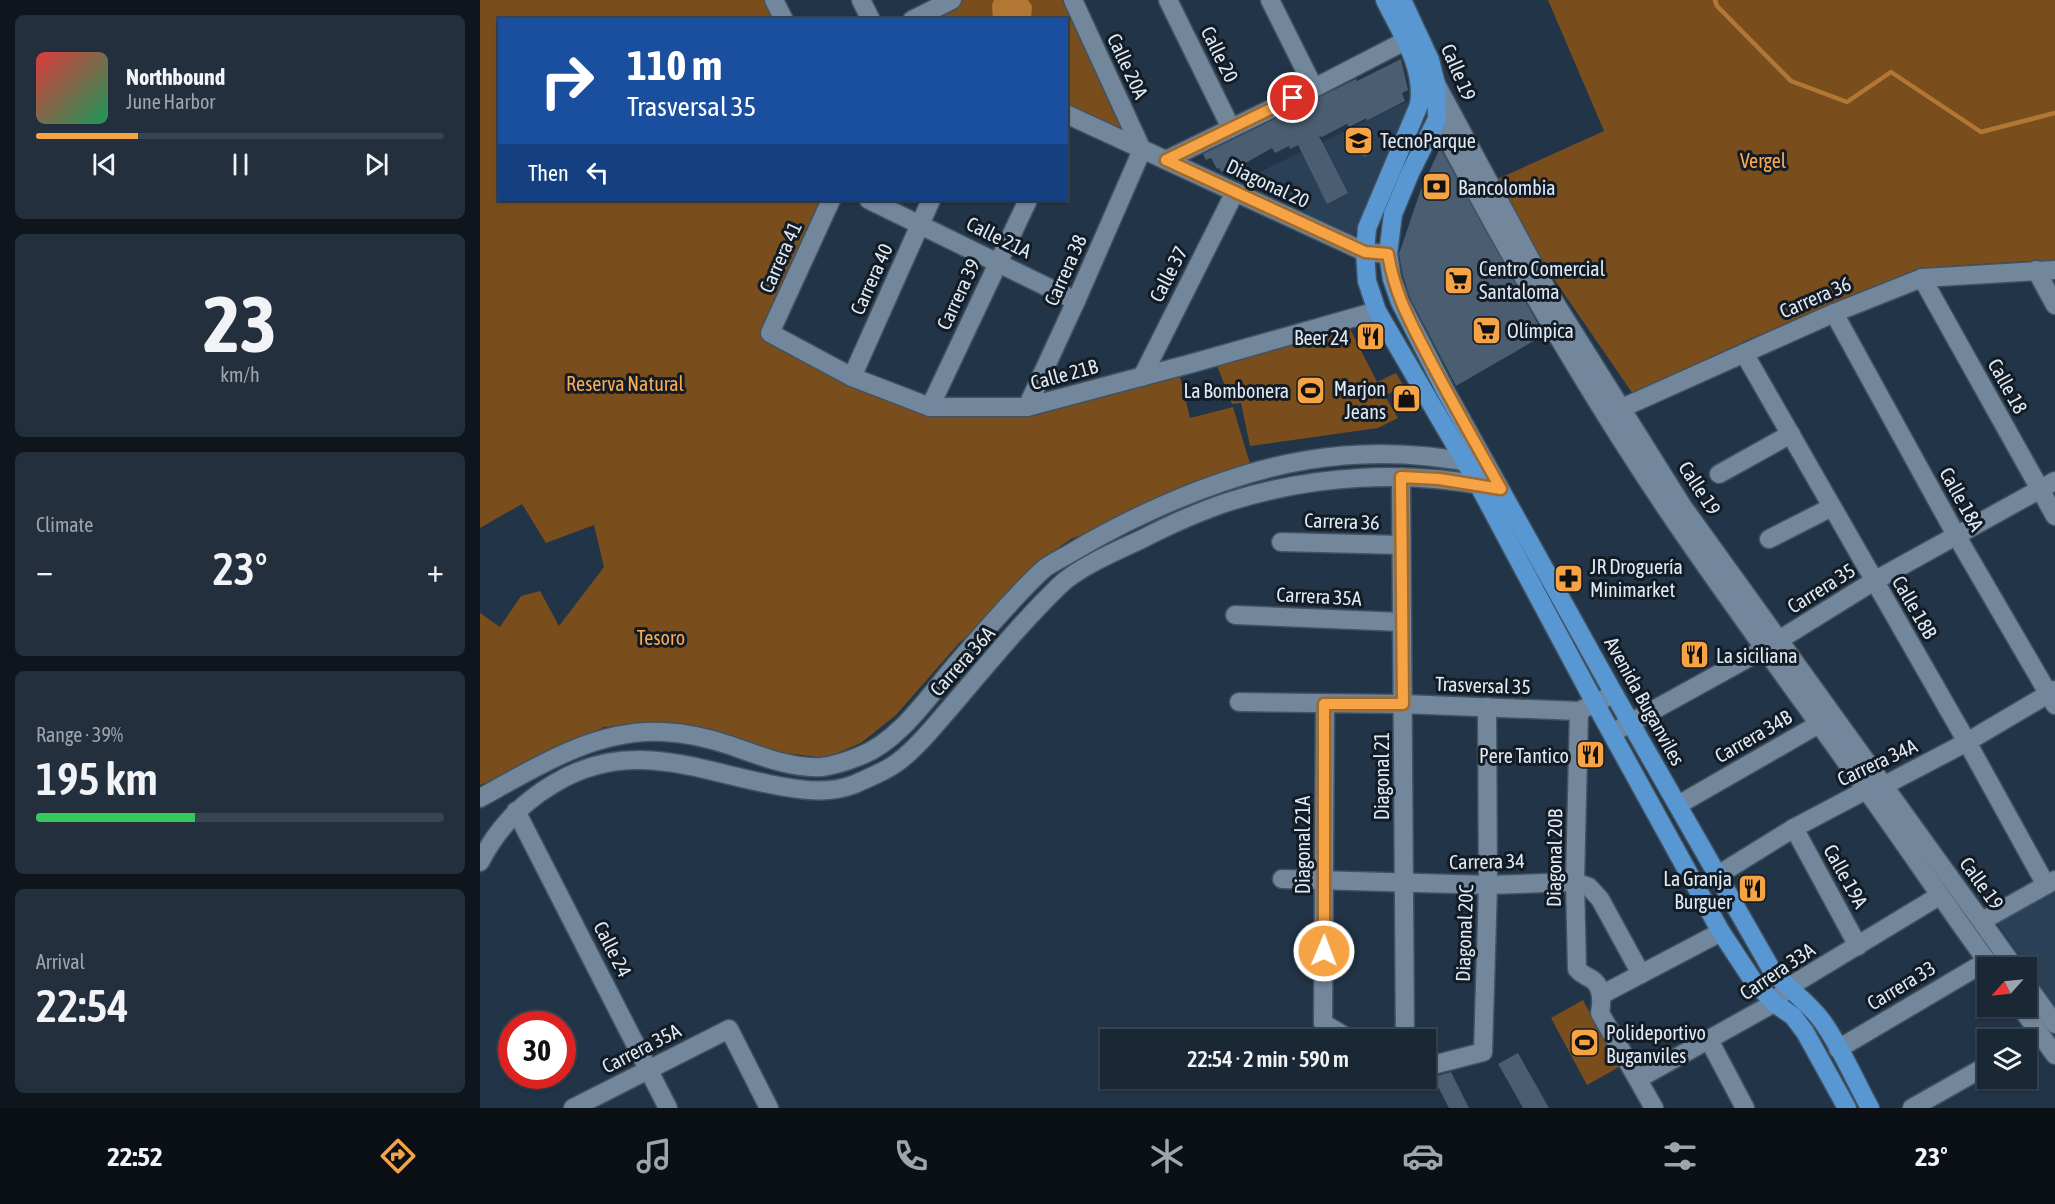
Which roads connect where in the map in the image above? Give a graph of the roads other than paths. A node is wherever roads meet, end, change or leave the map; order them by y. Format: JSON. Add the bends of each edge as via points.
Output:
{"nodes":[{"id":1,"x":774,"y":0,"type":"edge"},
{"id":2,"x":861,"y":0,"type":"edge"},
{"id":3,"x":952,"y":0,"type":"edge"},
{"id":4,"x":1073,"y":0,"type":"edge"},
{"id":5,"x":1168,"y":0,"type":"edge"},
{"id":6,"x":1269,"y":0,"type":"edge"},
{"id":7,"x":1385,"y":0,"type":"edge"},
{"id":8,"x":1402,"y":0,"type":"edge"},
{"id":9,"x":783,"y":18,"type":"edge"},
{"id":10,"x":870,"y":18,"type":"edge"},
{"id":11,"x":916,"y":18,"type":"edge"},
{"id":12,"x":1406,"y":40,"type":"junction"},
{"id":13,"x":1429,"y":87,"type":"junction"},
{"id":14,"x":1314,"y":88,"type":"junction"},
{"id":15,"x":1068,"y":116,"type":"edge"},
{"id":16,"x":1437,"y":119,"type":"junction"},
{"id":17,"x":1231,"y":128,"type":"junction"},
{"id":18,"x":1142,"y":150,"type":"junction"},
{"id":19,"x":1166,"y":160,"type":"junction"},
{"id":20,"x":1235,"y":192,"type":"junction"},
{"id":21,"x":831,"y":201,"type":"edge"},
{"id":22,"x":871,"y":201,"type":"edge"},
{"id":23,"x":931,"y":201,"type":"edge"},
{"id":24,"x":1028,"y":201,"type":"edge"},
{"id":25,"x":920,"y":224,"type":"junction"},
{"id":26,"x":1365,"y":252,"type":"junction"},
{"id":27,"x":1388,"y":254,"type":"junction"},
{"id":28,"x":998,"y":262,"type":"junction"},
{"id":29,"x":2036,"y":270,"type":"junction"},
{"id":30,"x":2055,"y":270,"type":"edge"},
{"id":31,"x":1922,"y":278,"type":"junction"},
{"id":32,"x":1076,"y":301,"type":"junction"},
{"id":33,"x":2055,"y":304,"type":"edge"},
{"id":34,"x":1377,"y":311,"type":"junction"},
{"id":35,"x":1834,"y":313,"type":"junction"},
{"id":36,"x":770,"y":333,"type":"joint"},
{"id":37,"x":1744,"y":353,"type":"junction"},
{"id":38,"x":852,"y":377,"type":"junction"},
{"id":39,"x":1142,"y":377,"type":"junction"},
{"id":40,"x":1027,"y":407,"type":"junction"},
{"id":41,"x":930,"y":408,"type":"junction"},
{"id":42,"x":1614,"y":412,"type":"junction"},
{"id":43,"x":1791,"y":434,"type":"junction"},
{"id":44,"x":1463,"y":461,"type":"junction"},
{"id":45,"x":1488,"y":466,"type":"junction"},
{"id":46,"x":1719,"y":474,"type":"dead end"},
{"id":47,"x":1401,"y":477,"type":"junction"},
{"id":48,"x":1478,"y":484,"type":"junction"},
{"id":49,"x":2048,"y":486,"type":"edge"},
{"id":50,"x":1501,"y":489,"type":"junction"},
{"id":51,"x":1832,"y":507,"type":"junction"},
{"id":52,"x":2055,"y":516,"type":"edge"},
{"id":53,"x":1956,"y":535,"type":"junction"},
{"id":54,"x":1769,"y":539,"type":"dead end"},
{"id":55,"x":1281,"y":542,"type":"dead end"},
{"id":56,"x":1401,"y":545,"type":"junction"},
{"id":57,"x":1874,"y":581,"type":"junction"},
{"id":58,"x":1235,"y":615,"type":"dead end"},
{"id":59,"x":1402,"y":622,"type":"junction"},
{"id":60,"x":1773,"y":644,"type":"junction"},
{"id":61,"x":1614,"y":694,"type":"junction"},
{"id":62,"x":2053,"y":696,"type":"edge"},
{"id":63,"x":1239,"y":702,"type":"dead end"},
{"id":64,"x":1324,"y":704,"type":"junction"},
{"id":65,"x":1403,"y":704,"type":"junction"},
{"id":66,"x":1486,"y":707,"type":"junction"},
{"id":67,"x":1587,"y":707,"type":"junction"},
{"id":68,"x":1630,"y":722,"type":"junction"},
{"id":69,"x":1819,"y":724,"type":"junction"},
{"id":70,"x":1612,"y":733,"type":"junction"},
{"id":71,"x":1967,"y":742,"type":"junction"},
{"id":72,"x":1885,"y":785,"type":"junction"},
{"id":73,"x":1866,"y":790,"type":"junction"},
{"id":74,"x":480,"y":798,"type":"edge"},
{"id":75,"x":1678,"y":805,"type":"junction"},
{"id":76,"x":516,"y":811,"type":"junction"},
{"id":77,"x":1794,"y":828,"type":"junction"},
{"id":78,"x":480,"y":862,"type":"edge"},
{"id":79,"x":1718,"y":876,"type":"junction"},
{"id":80,"x":1282,"y":879,"type":"dead end"},
{"id":81,"x":1325,"y":880,"type":"junction"},
{"id":82,"x":1575,"y":882,"type":"junction"},
{"id":83,"x":2050,"y":883,"type":"edge"},
{"id":84,"x":1404,"y":884,"type":"junction"},
{"id":85,"x":1488,"y":885,"type":"junction"},
{"id":86,"x":1939,"y":896,"type":"junction"},
{"id":87,"x":1982,"y":921,"type":"junction"},
{"id":88,"x":1720,"y":932,"type":"junction"},
{"id":89,"x":1858,"y":946,"type":"junction"},
{"id":90,"x":1984,"y":957,"type":"edge"},
{"id":91,"x":2007,"y":957,"type":"edge"},
{"id":92,"x":1977,"y":971,"type":"edge"},
{"id":93,"x":1641,"y":974,"type":"junction"},
{"id":94,"x":1787,"y":988,"type":"junction"},
{"id":95,"x":1601,"y":995,"type":"junction"},
{"id":96,"x":1774,"y":1004,"type":"junction"},
{"id":97,"x":2029,"y":1017,"type":"edge"},
{"id":98,"x":2036,"y":1017,"type":"edge"},
{"id":99,"x":1333,"y":1029,"type":"edge"},
{"id":100,"x":1405,"y":1029,"type":"edge"},
{"id":101,"x":2041,"y":1033,"type":"edge"},
{"id":102,"x":1709,"y":1040,"type":"junction"},
{"id":103,"x":1838,"y":1049,"type":"junction"},
{"id":104,"x":2055,"y":1055,"type":"edge"},
{"id":105,"x":1436,"y":1064,"type":"edge"},
{"id":106,"x":648,"y":1070,"type":"junction"},
{"id":107,"x":1977,"y":1071,"type":"edge"},
{"id":108,"x":1638,"y":1079,"type":"junction"},
{"id":109,"x":573,"y":1108,"type":"edge"},
{"id":110,"x":668,"y":1108,"type":"edge"},
{"id":111,"x":769,"y":1108,"type":"edge"},
{"id":112,"x":1654,"y":1108,"type":"edge"},
{"id":113,"x":1745,"y":1108,"type":"edge"},
{"id":114,"x":1847,"y":1108,"type":"edge"},
{"id":115,"x":1870,"y":1108,"type":"edge"},
{"id":116,"x":1912,"y":1108,"type":"edge"}],
"edges":[{"from":1,"to":9,"type":"street"},
{"from":2,"to":10,"type":"street"},
{"from":3,"to":11,"type":"street"},
{"from":4,"to":18,"type":"street","name":"Calle 20A"},
{"from":5,"to":17,"type":"street","name":"Calle 20"},
{"from":6,"to":14,"type":"street"},
{"from":7,"to":12,"type":"main road","name":"Calle 19"},
{"from":8,"to":13,"type":"main road","name":"Calle 19","via":[[1430,60]]},
{"from":12,"to":13,"type":"main road","name":"Calle 19"},
{"from":12,"to":14,"type":"street"},
{"from":13,"to":16,"type":"main road"},
{"from":13,"to":26,"type":"main road","via":[[1368,228]]},
{"from":13,"to":42,"type":"street","name":"Calle 19"},
{"from":14,"to":17,"type":"street"},
{"from":15,"to":18,"type":"street","name":"Diagonal 20"},
{"from":16,"to":27,"type":"main road","name":"Avenida Buganviles","via":[[1393,214]]},
{"from":16,"to":42,"type":"street","name":"Calle 19","via":[[1536,300]]},
{"from":17,"to":19,"type":"street"},
{"from":18,"to":19,"type":"street","name":"Diagonal 20"},
{"from":18,"to":32,"type":"street","name":"Carrera 38"},
{"from":19,"to":20,"type":"street","name":"Diagonal 20"},
{"from":20,"to":26,"type":"street","name":"Diagonal 20"},
{"from":20,"to":39,"type":"street","name":"Calle 37"},
{"from":21,"to":36,"type":"street","name":"Carrera 41"},
{"from":22,"to":25,"type":"street","name":"Calle 21A"},
{"from":23,"to":25,"type":"street","name":"Carrera 40"},
{"from":24,"to":28,"type":"street","name":"Carrera 39"},
{"from":25,"to":28,"type":"street","name":"Calle 21A"},
{"from":25,"to":38,"type":"street","name":"Carrera 40"},
{"from":26,"to":27,"type":"street","name":"Diagonal 20"},
{"from":26,"to":34,"type":"main road","via":[[1367,281]]},
{"from":27,"to":45,"type":"main road","name":"Avenida Buganviles","via":[[1400,302]]},
{"from":28,"to":32,"type":"street","name":"Calle 21A"},
{"from":28,"to":41,"type":"street","name":"Carrera 39"},
{"from":29,"to":30,"type":"street","name":"Carrera 36"},
{"from":29,"to":31,"type":"street","name":"Carrera 36"},
{"from":29,"to":33,"type":"street"},
{"from":31,"to":35,"type":"street","name":"Carrera 36"},
{"from":31,"to":49,"type":"street","name":"Calle 18"},
{"from":32,"to":40,"type":"street","name":"Carrera 38"},
{"from":34,"to":39,"type":"street","name":"Calle 21B"},
{"from":34,"to":44,"type":"main road"},
{"from":35,"to":37,"type":"street","name":"Carrera 36"},
{"from":35,"to":53,"type":"street","name":"Calle 18A"},
{"from":36,"to":38,"type":"street","name":"Calle 21B"},
{"from":37,"to":42,"type":"street","name":"Carrera 36"},
{"from":37,"to":43,"type":"street","name":"Calle 18B"},
{"from":38,"to":41,"type":"street","name":"Calle 21B"},
{"from":39,"to":40,"type":"street","name":"Calle 21B"},
{"from":40,"to":41,"type":"street","name":"Calle 21B"},
{"from":42,"to":60,"type":"street","name":"Calle 19","via":[[1671,515]]},
{"from":43,"to":46,"type":"street"},
{"from":43,"to":51,"type":"street","name":"Calle 18B"},
{"from":44,"to":45,"type":"street","name":"Carrera 36A"},
{"from":44,"to":48,"type":"main road"},
{"from":44,"to":74,"type":"street","name":"Carrera 36A","via":[[1379,454],[1296,461],[1215,483],[1099,536],[1046,568],[1004,610],[909,721],[865,754],[838,764],[797,765],[696,735],[662,731],[628,734],[573,751]]},
{"from":45,"to":50,"type":"main road","name":"Avenida Buganviles"},
{"from":47,"to":48,"type":"street","name":"Carrera 36A"},
{"from":47,"to":56,"type":"street","name":"Diagonal 21"},
{"from":47,"to":76,"type":"street","name":"Carrera 36A","via":[[1343,478],[1231,501],[1166,527],[1067,580],[895,764],[849,786],[821,791],[792,789],[674,761],[617,761],[563,778]]},
{"from":48,"to":50,"type":"street","name":"Carrera 36A"},
{"from":48,"to":67,"type":"main road"},
{"from":49,"to":52,"type":"street","name":"Calle 18"},
{"from":49,"to":53,"type":"street","name":"Carrera 35"},
{"from":50,"to":61,"type":"main road","name":"Avenida Buganviles"},
{"from":51,"to":54,"type":"street"},
{"from":51,"to":57,"type":"street","name":"Calle 18B"},
{"from":53,"to":57,"type":"street","name":"Carrera 35"},
{"from":53,"to":62,"type":"street","name":"Calle 18A"},
{"from":55,"to":56,"type":"street","name":"Carrera 36"},
{"from":56,"to":59,"type":"street","name":"Diagonal 21"},
{"from":57,"to":60,"type":"street","name":"Carrera 35"},
{"from":57,"to":71,"type":"street","name":"Calle 18B"},
{"from":58,"to":59,"type":"street","name":"Carrera 35A"},
{"from":59,"to":65,"type":"street","name":"Diagonal 21"},
{"from":60,"to":68,"type":"street","name":"Carrera 35"},
{"from":60,"to":69,"type":"street","name":"Calle 19"},
{"from":60,"to":72,"type":"street","name":"Calle 19"},
{"from":61,"to":67,"type":"street","name":"Trasversal 35"},
{"from":61,"to":68,"type":"main road","name":"Avenida Buganviles"},
{"from":62,"to":71,"type":"street","name":"Carrera 34A"},
{"from":63,"to":64,"type":"street","name":"Trasversal 35"},
{"from":64,"to":65,"type":"street","name":"Trasversal 35"},
{"from":64,"to":81,"type":"street","name":"Diagonal 21A"},
{"from":65,"to":66,"type":"street","name":"Trasversal 35"},
{"from":65,"to":84,"type":"street","name":"Diagonal 21"},
{"from":66,"to":67,"type":"street","name":"Trasversal 35"},
{"from":66,"to":85,"type":"street","name":"Diagonal 20C"},
{"from":67,"to":70,"type":"main road"},
{"from":67,"to":82,"type":"street","name":"Diagonal 20B"},
{"from":68,"to":70,"type":"street","name":"Carrera 35"},
{"from":68,"to":75,"type":"main road","name":"Avenida Buganviles"},
{"from":69,"to":73,"type":"street","name":"Calle 19"},
{"from":69,"to":75,"type":"street","name":"Carrera 34B"},
{"from":70,"to":88,"type":"main road"},
{"from":71,"to":72,"type":"street","name":"Carrera 34A"},
{"from":71,"to":83,"type":"street","name":"Calle 18B"},
{"from":72,"to":73,"type":"street","name":"Carrera 34A"},
{"from":72,"to":87,"type":"street","name":"Calle 19"},
{"from":73,"to":77,"type":"street","name":"Carrera 34A"},
{"from":73,"to":86,"type":"street","name":"Calle 19"},
{"from":75,"to":79,"type":"main road","name":"Avenida Buganviles"},
{"from":76,"to":78,"type":"street","name":"Carrera 36A"},
{"from":76,"to":106,"type":"street","name":"Calle 24"},
{"from":77,"to":79,"type":"street","name":"Carrera 34A"},
{"from":77,"to":89,"type":"street","name":"Calle 19A"},
{"from":79,"to":94,"type":"main road","name":"Avenida Buganviles","via":[[1770,967]]},
{"from":80,"to":81,"type":"street","name":"Carrera 34"},
{"from":81,"to":84,"type":"street","name":"Carrera 34"},
{"from":81,"to":99,"type":"street","name":"Diagonal 21A","via":[[1323,1023]]},
{"from":82,"to":85,"type":"street","name":"Carrera 34"},
{"from":82,"to":93,"type":"street","via":[[1589,887],[1600,899]]},
{"from":82,"to":95,"type":"street","name":"Diagonal 20B","via":[[1577,969],[1594,980]]},
{"from":83,"to":87,"type":"street"},
{"from":84,"to":85,"type":"street","name":"Carrera 34"},
{"from":84,"to":100,"type":"street","name":"Diagonal 21"},
{"from":85,"to":105,"type":"street","name":"Diagonal 20C","via":[[1483,1052]]},
{"from":86,"to":89,"type":"street","name":"Carrera 33A"},
{"from":86,"to":90,"type":"street","name":"Calle 19"},
{"from":87,"to":91,"type":"street","name":"Calle 19"},
{"from":88,"to":93,"type":"street"},
{"from":88,"to":96,"type":"main road"},
{"from":89,"to":94,"type":"street","name":"Carrera 33A"},
{"from":92,"to":103,"type":"street","name":"Carrera 33"},
{"from":93,"to":95,"type":"street"},
{"from":94,"to":96,"type":"street","name":"Carrera 33A"},
{"from":94,"to":103,"type":"main road","name":"Avenida Buganviles","via":[[1822,1021]]},
{"from":95,"to":108,"type":"street","via":[[1600,1012]]},
{"from":96,"to":102,"type":"street","name":"Carrera 33A"},
{"from":96,"to":114,"type":"main road","via":[[1793,1016],[1805,1032]]},
{"from":97,"to":101,"type":"street"},
{"from":98,"to":101,"type":"street"},
{"from":101,"to":104,"type":"street"},
{"from":102,"to":108,"type":"street","name":"Carrera 33A"},
{"from":102,"to":113,"type":"street"},
{"from":103,"to":115,"type":"main road","name":"Avenida Buganviles"},
{"from":106,"to":109,"type":"street","name":"Carrera 35A"},
{"from":106,"to":110,"type":"street","name":"Calle 24"},
{"from":106,"to":111,"type":"street","name":"Carrera 35A","via":[[729,1029]]},
{"from":107,"to":116,"type":"street"},
{"from":108,"to":112,"type":"street"}]}
